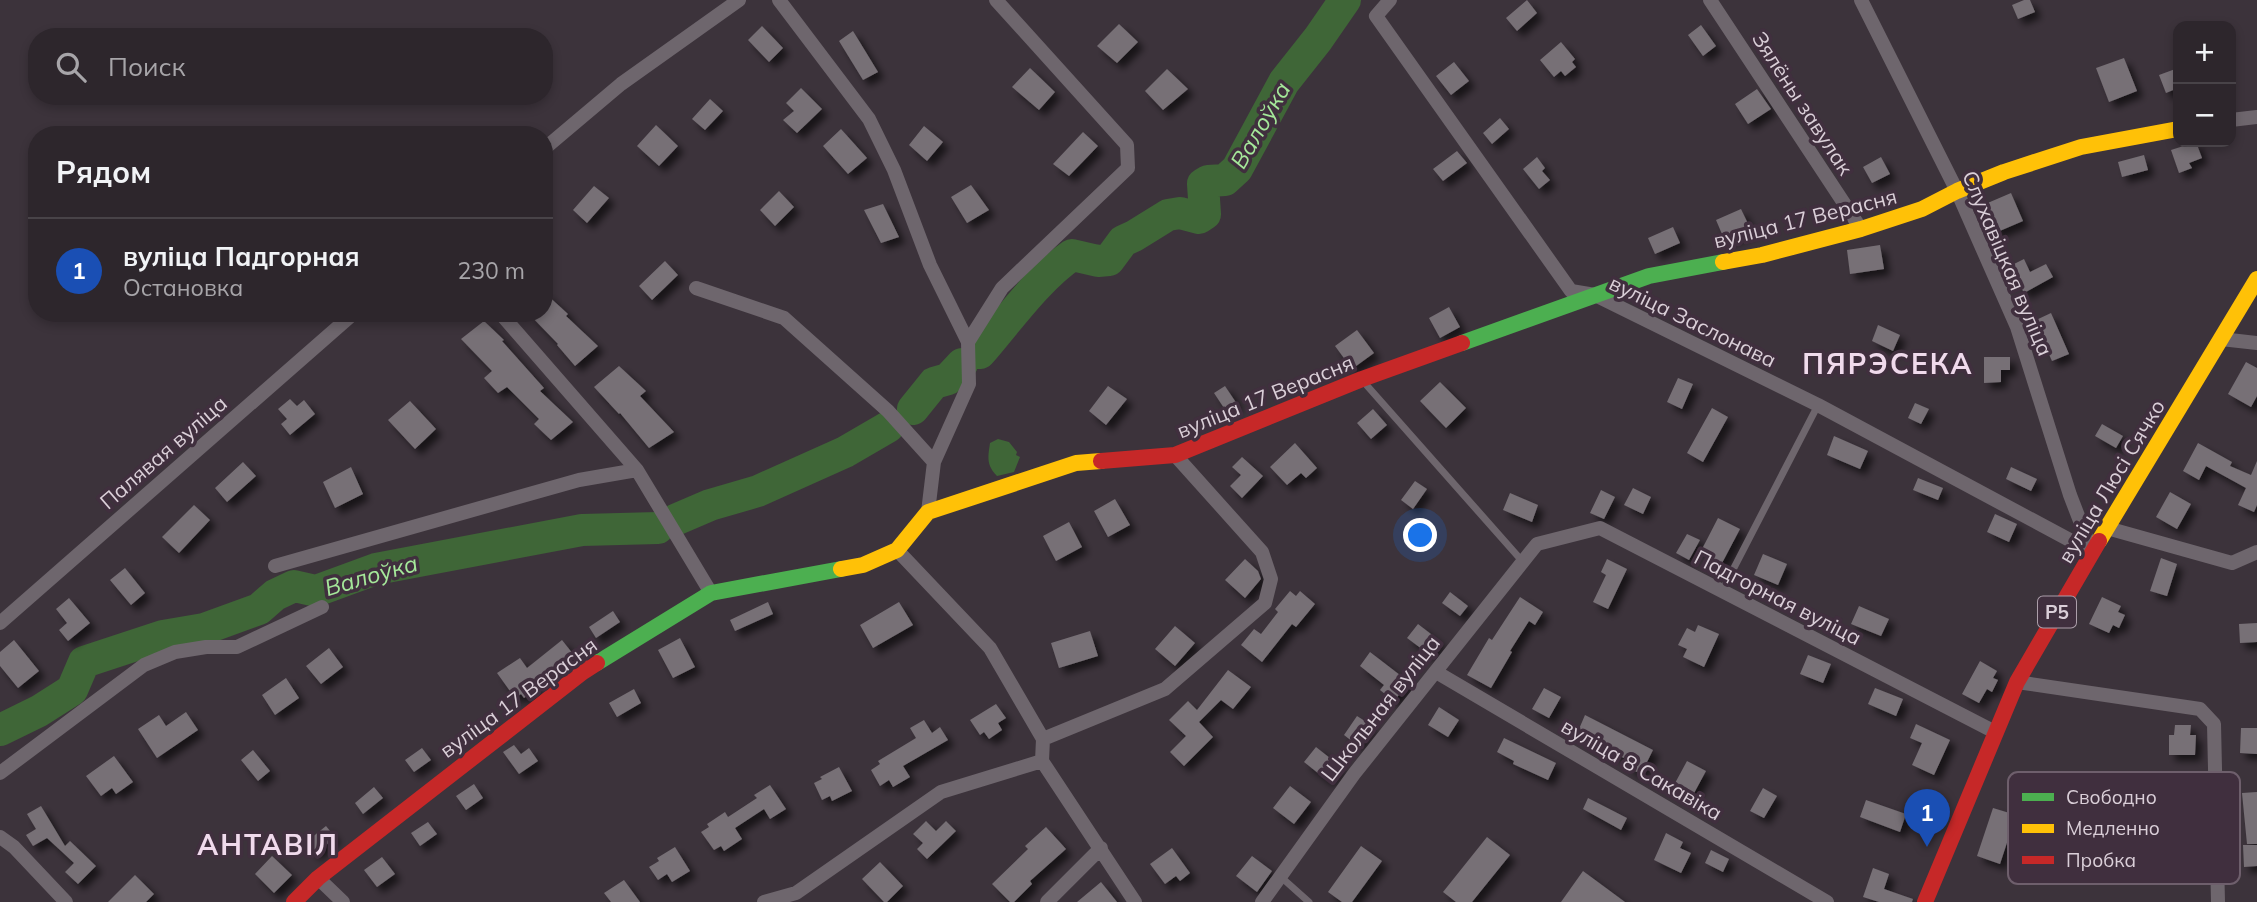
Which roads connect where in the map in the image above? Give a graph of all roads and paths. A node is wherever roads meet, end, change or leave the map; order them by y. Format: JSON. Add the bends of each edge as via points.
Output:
{"nodes":[{"id":1,"x":739,"y":0,"type":"edge"},
{"id":2,"x":779,"y":0,"type":"edge"},
{"id":3,"x":996,"y":0,"type":"edge"},
{"id":4,"x":1390,"y":0,"type":"edge"},
{"id":5,"x":1710,"y":0,"type":"edge"},
{"id":6,"x":1861,"y":0,"type":"edge"},
{"id":7,"x":2257,"y":117,"type":"edge"},
{"id":8,"x":2236,"y":119,"type":"edge"},
{"id":9,"x":2173,"y":130,"type":"edge"},
{"id":10,"x":553,"y":141,"type":"edge"},
{"id":11,"x":1957,"y":191,"type":"junction"},
{"id":12,"x":1861,"y":229,"type":"junction"},
{"id":13,"x":2257,"y":279,"type":"edge"},
{"id":14,"x":696,"y":288,"type":"dead end"},
{"id":15,"x":1595,"y":295,"type":"junction"},
{"id":16,"x":344,"y":322,"type":"edge"},
{"id":17,"x":508,"y":322,"type":"edge"},
{"id":18,"x":2221,"y":339,"type":"junction"},
{"id":19,"x":968,"y":342,"type":"junction"},
{"id":20,"x":2257,"y":343,"type":"edge"},
{"id":21,"x":1362,"y":379,"type":"junction"},
{"id":22,"x":1818,"y":405,"type":"junction"},
{"id":23,"x":1175,"y":455,"type":"junction"},
{"id":24,"x":934,"y":462,"type":"junction"},
{"id":25,"x":637,"y":470,"type":"junction"},
{"id":26,"x":928,"y":512,"type":"junction"},
{"id":27,"x":2107,"y":528,"type":"junction"},
{"id":28,"x":1536,"y":544,"type":"joint"},
{"id":29,"x":897,"y":550,"type":"junction"},
{"id":30,"x":2092,"y":552,"type":"junction"},
{"id":31,"x":2257,"y":552,"type":"edge"},
{"id":32,"x":1523,"y":562,"type":"junction"},
{"id":33,"x":275,"y":566,"type":"dead end"},
{"id":34,"x":1721,"y":592,"type":"junction"},
{"id":35,"x":711,"y":593,"type":"junction"},
{"id":36,"x":322,"y":607,"type":"dead end"},
{"id":37,"x":0,"y":623,"type":"edge"},
{"id":38,"x":1436,"y":671,"type":"junction"},
{"id":39,"x":2017,"y":682,"type":"junction"},
{"id":40,"x":1995,"y":732,"type":"junction"},
{"id":41,"x":1043,"y":739,"type":"junction"},
{"id":42,"x":1042,"y":761,"type":"junction"},
{"id":43,"x":2215,"y":772,"type":"edge"},
{"id":44,"x":0,"y":774,"type":"edge"},
{"id":45,"x":0,"y":837,"type":"edge"},
{"id":46,"x":1101,"y":848,"type":"junction"},
{"id":47,"x":1280,"y":876,"type":"junction"},
{"id":48,"x":318,"y":878,"type":"junction"},
{"id":49,"x":2218,"y":884,"type":"edge"},
{"id":50,"x":1929,"y":901,"type":"edge"},
{"id":51,"x":66,"y":902,"type":"edge"},
{"id":52,"x":294,"y":902,"type":"edge"},
{"id":53,"x":343,"y":902,"type":"edge"},
{"id":54,"x":764,"y":902,"type":"edge"},
{"id":55,"x":1047,"y":902,"type":"edge"},
{"id":56,"x":1135,"y":902,"type":"edge"},
{"id":57,"x":1262,"y":902,"type":"edge"},
{"id":58,"x":1309,"y":902,"type":"edge"},
{"id":59,"x":1828,"y":902,"type":"edge"},
{"id":60,"x":2218,"y":902,"type":"edge"}],
"edges":[{"from":1,"to":10,"type":"street","via":[[621,84]]},
{"from":2,"to":19,"type":"street","via":[[869,119]]},
{"from":3,"to":19,"type":"street","via":[[1127,145],[1128,168],[1002,288]]},
{"from":4,"to":15,"type":"street","name":"вуліца Заслонава","via":[[1376,16],[1571,291]]},
{"from":5,"to":12,"type":"street","name":"Зялёны завулак"},
{"from":6,"to":11,"type":"street","name":"Слухавіцкая вуліца"},
{"from":7,"to":8,"type":"street"},
{"from":9,"to":11,"type":"street","name":"вуліца 17 Верасня","via":[[2081,147]]},
{"from":11,"to":12,"type":"street","name":"вуліца 17 Верасня","via":[[1922,209]]},
{"from":11,"to":30,"type":"street","name":"Слухавіцкая вуліца","via":[[2017,327]]},
{"from":12,"to":15,"type":"street","name":"вуліца 17 Верасня","via":[[1762,255],[1649,275]]},
{"from":13,"to":18,"type":"street","name":"вуліца Люсі Сячко","number":"Р5"},
{"from":14,"to":24,"type":"street","via":[[784,318],[888,411]]},
{"from":15,"to":21,"type":"street","name":"вуліца 17 Верасня"},
{"from":15,"to":22,"type":"street","name":"вуліца Заслонава"},
{"from":16,"to":37,"type":"street","name":"Палявая вуліца"},
{"from":17,"to":25,"type":"street"},
{"from":18,"to":20,"type":"street"},
{"from":18,"to":27,"type":"street","name":"вуліца Люсі Сячко","number":"Р5"},
{"from":19,"to":24,"type":"street","via":[[969,384]]},
{"from":21,"to":23,"type":"street","name":"вуліца 17 Верасня"},
{"from":21,"to":32,"type":"lane"},
{"from":22,"to":30,"type":"street","name":"вуліца Заслонава"},
{"from":22,"to":34,"type":"lane"},
{"from":23,"to":26,"type":"street","name":"вуліца 17 Верасня","via":[[1076,463]]},
{"from":23,"to":41,"type":"street","via":[[1262,552],[1271,579],[1265,603],[1165,689]]},
{"from":24,"to":26,"type":"street"},
{"from":25,"to":33,"type":"street","via":[[579,480]]},
{"from":25,"to":35,"type":"street"},
{"from":26,"to":29,"type":"street","name":"вуліца 17 Верасня"},
{"from":27,"to":30,"type":"street","name":"вуліца Люсі Сячко","number":"Р5"},
{"from":27,"to":31,"type":"street","via":[[2232,563]]},
{"from":28,"to":32,"type":"street","name":"Школьная вуліца"},
{"from":28,"to":34,"type":"street","name":"Падгорная вуліца","via":[[1600,528]]},
{"from":29,"to":35,"type":"street","name":"вуліца 17 Верасня","via":[[863,565]]},
{"from":29,"to":41,"type":"street","via":[[990,648]]},
{"from":30,"to":39,"type":"street","name":"вуліца Люсі Сячко","number":"Р5"},
{"from":32,"to":38,"type":"street","name":"Школьная вуліца"},
{"from":34,"to":40,"type":"street","name":"Падгорная вуліца"},
{"from":35,"to":48,"type":"street","name":"вуліца 17 Верасня","via":[[583,672]]},
{"from":36,"to":44,"type":"street","via":[[237,647],[175,652],[144,665]]},
{"from":38,"to":47,"type":"street","name":"Школьная вуліца"},
{"from":38,"to":59,"type":"street","name":"вуліца 8 Сакавіка"},
{"from":39,"to":40,"type":"street","name":"вуліца Люсі Сячко","number":"Р5"},
{"from":39,"to":43,"type":"street","via":[[2200,709],[2214,724]]},
{"from":40,"to":50,"type":"street","name":"вуліца Люсі Сячко","number":"Р5"},
{"from":41,"to":42,"type":"street"},
{"from":42,"to":46,"type":"street"},
{"from":42,"to":54,"type":"street","via":[[941,792],[796,893]]},
{"from":45,"to":51,"type":"street"},
{"from":46,"to":55,"type":"street"},
{"from":46,"to":56,"type":"street"},
{"from":47,"to":57,"type":"street","name":"Школьная вуліца"},
{"from":47,"to":58,"type":"lane"},
{"from":48,"to":52,"type":"street","name":"вуліца 17 Верасня"},
{"from":48,"to":53,"type":"street"},
{"from":49,"to":60,"type":"street"}]}
